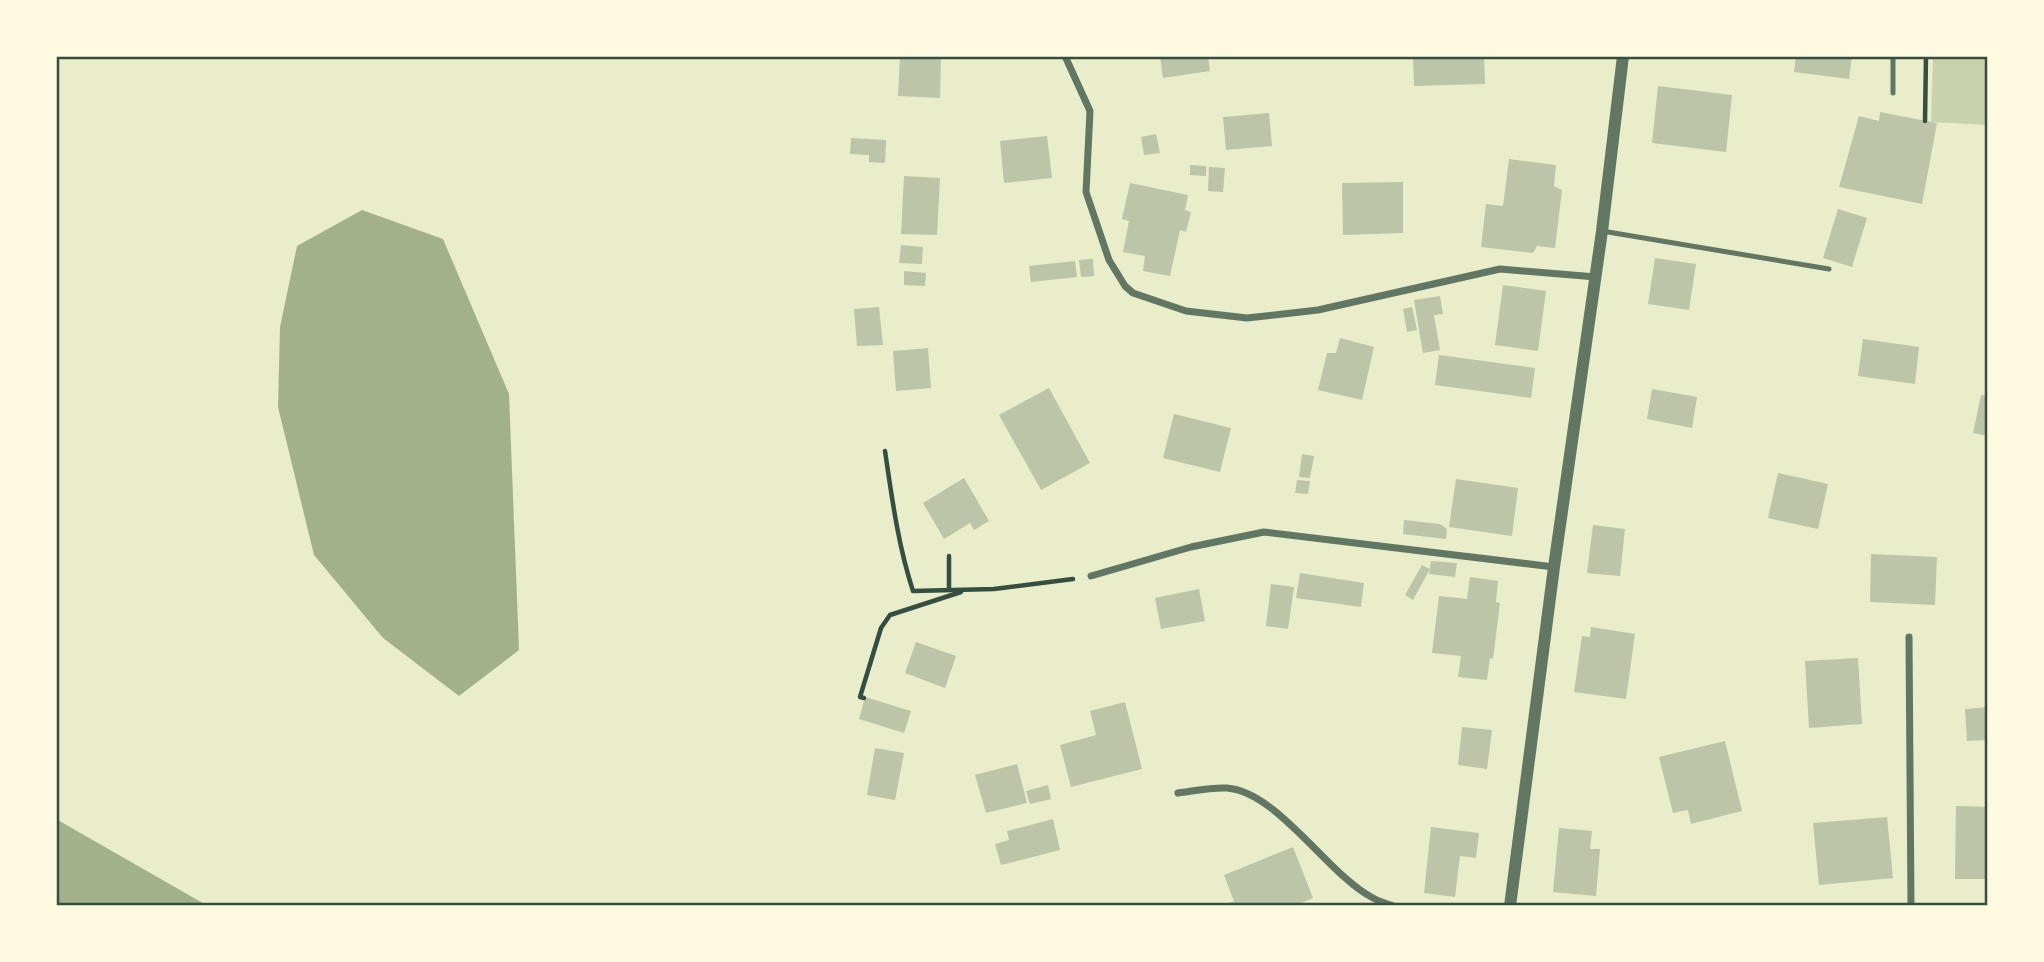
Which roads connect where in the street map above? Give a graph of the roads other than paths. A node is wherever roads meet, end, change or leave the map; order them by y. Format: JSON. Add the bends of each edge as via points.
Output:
{"nodes":[{"id":1,"x":1065,"y":56,"type":"edge"},
{"id":2,"x":1623,"y":56,"type":"edge"},
{"id":3,"x":1893,"y":56,"type":"edge"},
{"id":4,"x":1893,"y":93,"type":"dead end"},
{"id":5,"x":1602,"y":231,"type":"junction"},
{"id":6,"x":1829,"y":269,"type":"dead end"},
{"id":7,"x":1596,"y":278,"type":"junction"},
{"id":8,"x":1554,"y":568,"type":"junction"},
{"id":9,"x":1091,"y":576,"type":"road end"},
{"id":10,"x":1909,"y":637,"type":"dead end"},
{"id":11,"x":1178,"y":793,"type":"dead end"},
{"id":12,"x":1394,"y":906,"type":"edge"},
{"id":13,"x":1510,"y":906,"type":"edge"},
{"id":14,"x":1911,"y":906,"type":"edge"}],
"edges":[{"from":1,"to":7,"type":"street","via":[[1090,111],[1086,192],[1109,260],[1133,293],[1186,311],[1247,318],[1318,310],[1500,269]]},
{"from":2,"to":5,"type":"street"},
{"from":3,"to":4,"type":"lane"},
{"from":5,"to":6,"type":"lane"},
{"from":5,"to":7,"type":"street"},
{"from":7,"to":8,"type":"street"},
{"from":8,"to":9,"type":"street","via":[[1264,532]]},
{"from":8,"to":13,"type":"street"},
{"from":10,"to":14,"type":"street"},
{"from":11,"to":12,"type":"street","via":[[1227,788],[1250,794],[1350,881]]}]}
